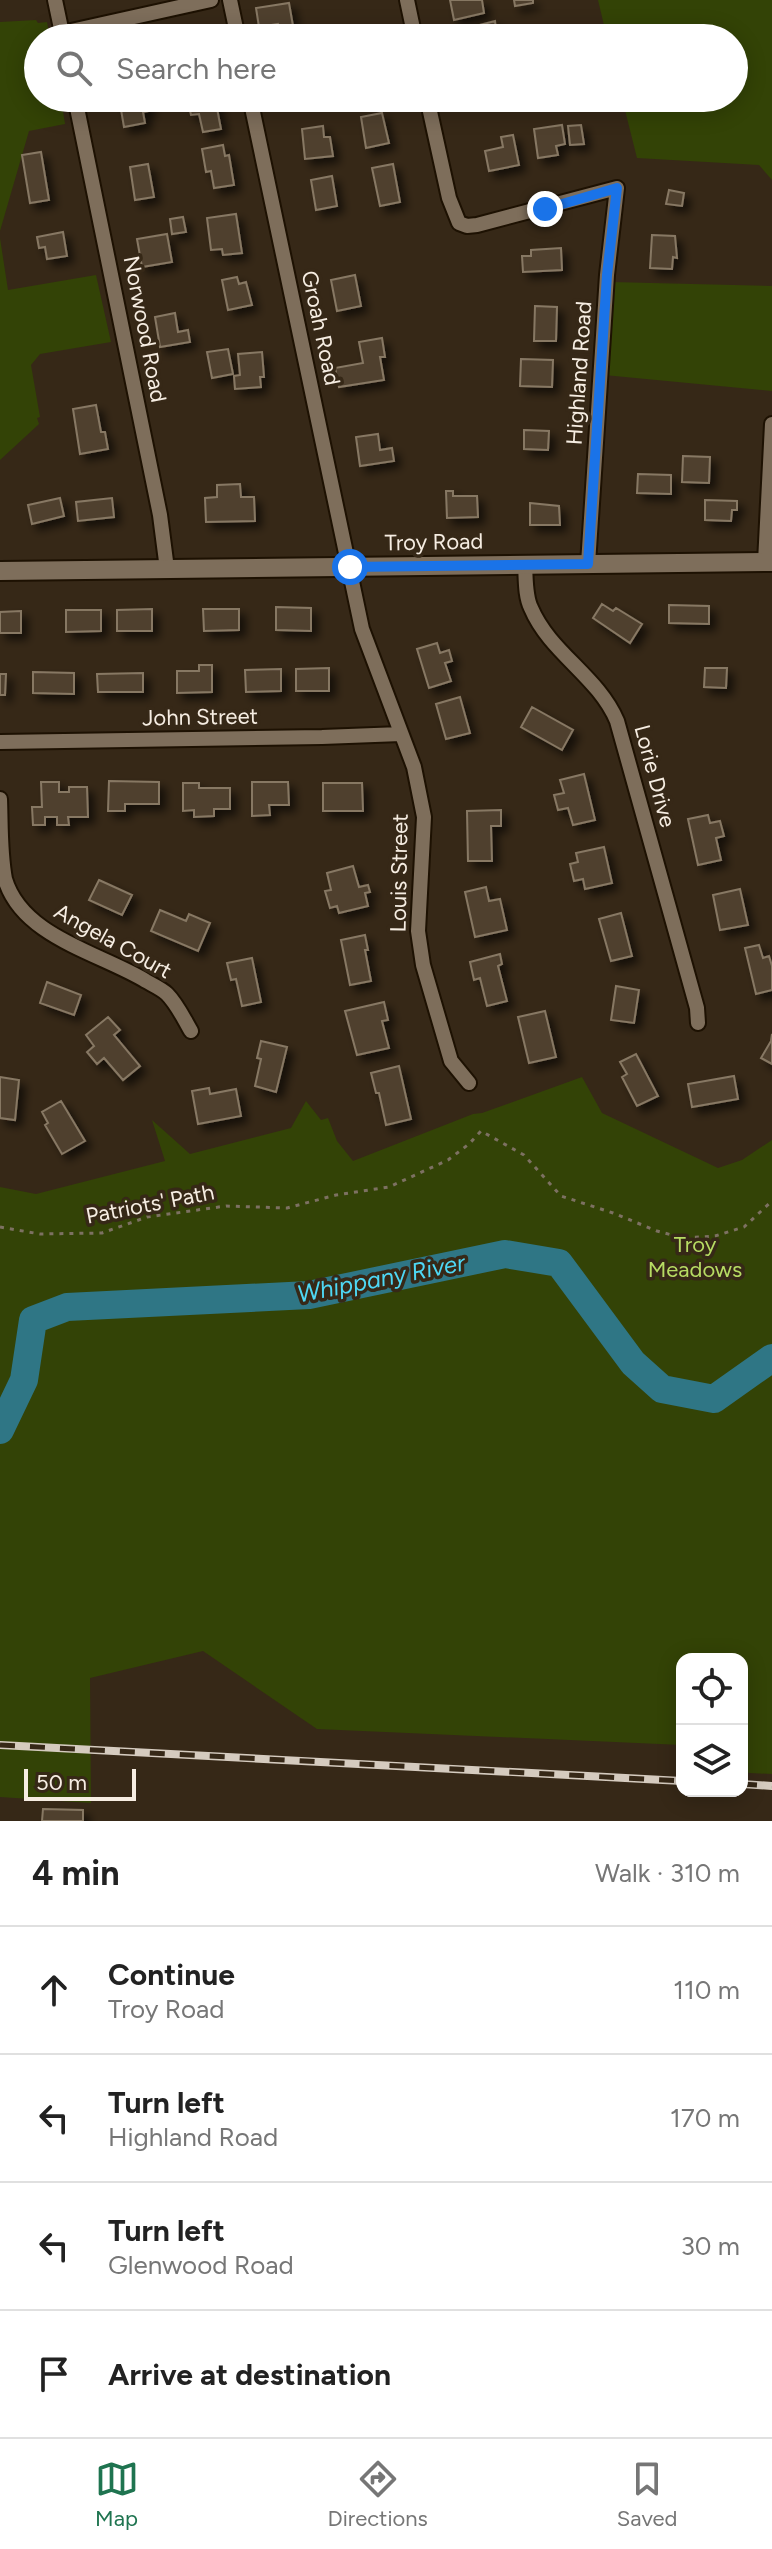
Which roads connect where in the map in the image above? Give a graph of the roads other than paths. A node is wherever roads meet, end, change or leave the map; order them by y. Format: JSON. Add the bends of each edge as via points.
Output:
{"nodes":[{"id":1,"x":55,"y":0,"type":"edge"},
{"id":2,"x":211,"y":0,"type":"edge"},
{"id":3,"x":230,"y":0,"type":"edge"},
{"id":4,"x":407,"y":0,"type":"edge"},
{"id":5,"x":60,"y":24,"type":"edge"},
{"id":6,"x":112,"y":24,"type":"edge"},
{"id":7,"x":235,"y":24,"type":"edge"},
{"id":8,"x":412,"y":24,"type":"edge"},
{"id":9,"x":78,"y":112,"type":"edge"},
{"id":10,"x":253,"y":112,"type":"edge"},
{"id":11,"x":430,"y":112,"type":"edge"},
{"id":12,"x":772,"y":424,"type":"edge"},
{"id":13,"x":768,"y":562,"type":"edge"},
{"id":14,"x":588,"y":564,"type":"junction"},
{"id":15,"x":525,"y":565,"type":"junction"},
{"id":16,"x":350,"y":567,"type":"junction"},
{"id":17,"x":167,"y":569,"type":"junction"},
{"id":18,"x":0,"y":571,"type":"edge"},
{"id":19,"x":401,"y":734,"type":"junction"},
{"id":20,"x":0,"y":742,"type":"edge"},
{"id":21,"x":0,"y":799,"type":"edge"},
{"id":22,"x":698,"y":1023,"type":"dead end"},
{"id":23,"x":191,"y":1031,"type":"dead end"},
{"id":24,"x":469,"y":1083,"type":"dead end"}],
"edges":[{"from":1,"to":5,"type":"street"},
{"from":2,"to":6,"type":"street"},
{"from":3,"to":7,"type":"street"},
{"from":4,"to":8,"type":"street"},
{"from":9,"to":17,"type":"street","name":"Norwood Road"},
{"from":10,"to":16,"type":"street","name":"Groah Road"},
{"from":11,"to":14,"type":"street","name":"Highland Road","via":[[459,223],[477,225],[617,188]]},
{"from":12,"to":13,"type":"street"},
{"from":13,"to":14,"type":"street","name":"Troy Road"},
{"from":14,"to":15,"type":"street","name":"Troy Road"},
{"from":15,"to":16,"type":"street","name":"Troy Road"},
{"from":15,"to":22,"type":"street","name":"Lorie Drive","via":[[529,605],[539,625],[603,694],[617,721]]},
{"from":16,"to":17,"type":"street","name":"Troy Road"},
{"from":16,"to":19,"type":"street","name":"Louis Street","via":[[362,629]]},
{"from":17,"to":18,"type":"street","name":"Troy Road"},
{"from":19,"to":20,"type":"street","name":"John Street"},
{"from":19,"to":24,"type":"street","name":"Louis Street","via":[[424,817],[418,931],[423,965],[451,1061]]},
{"from":21,"to":23,"type":"street","name":"Angela Court","via":[[1,862],[21,909],[35,924],[167,994]]}]}
